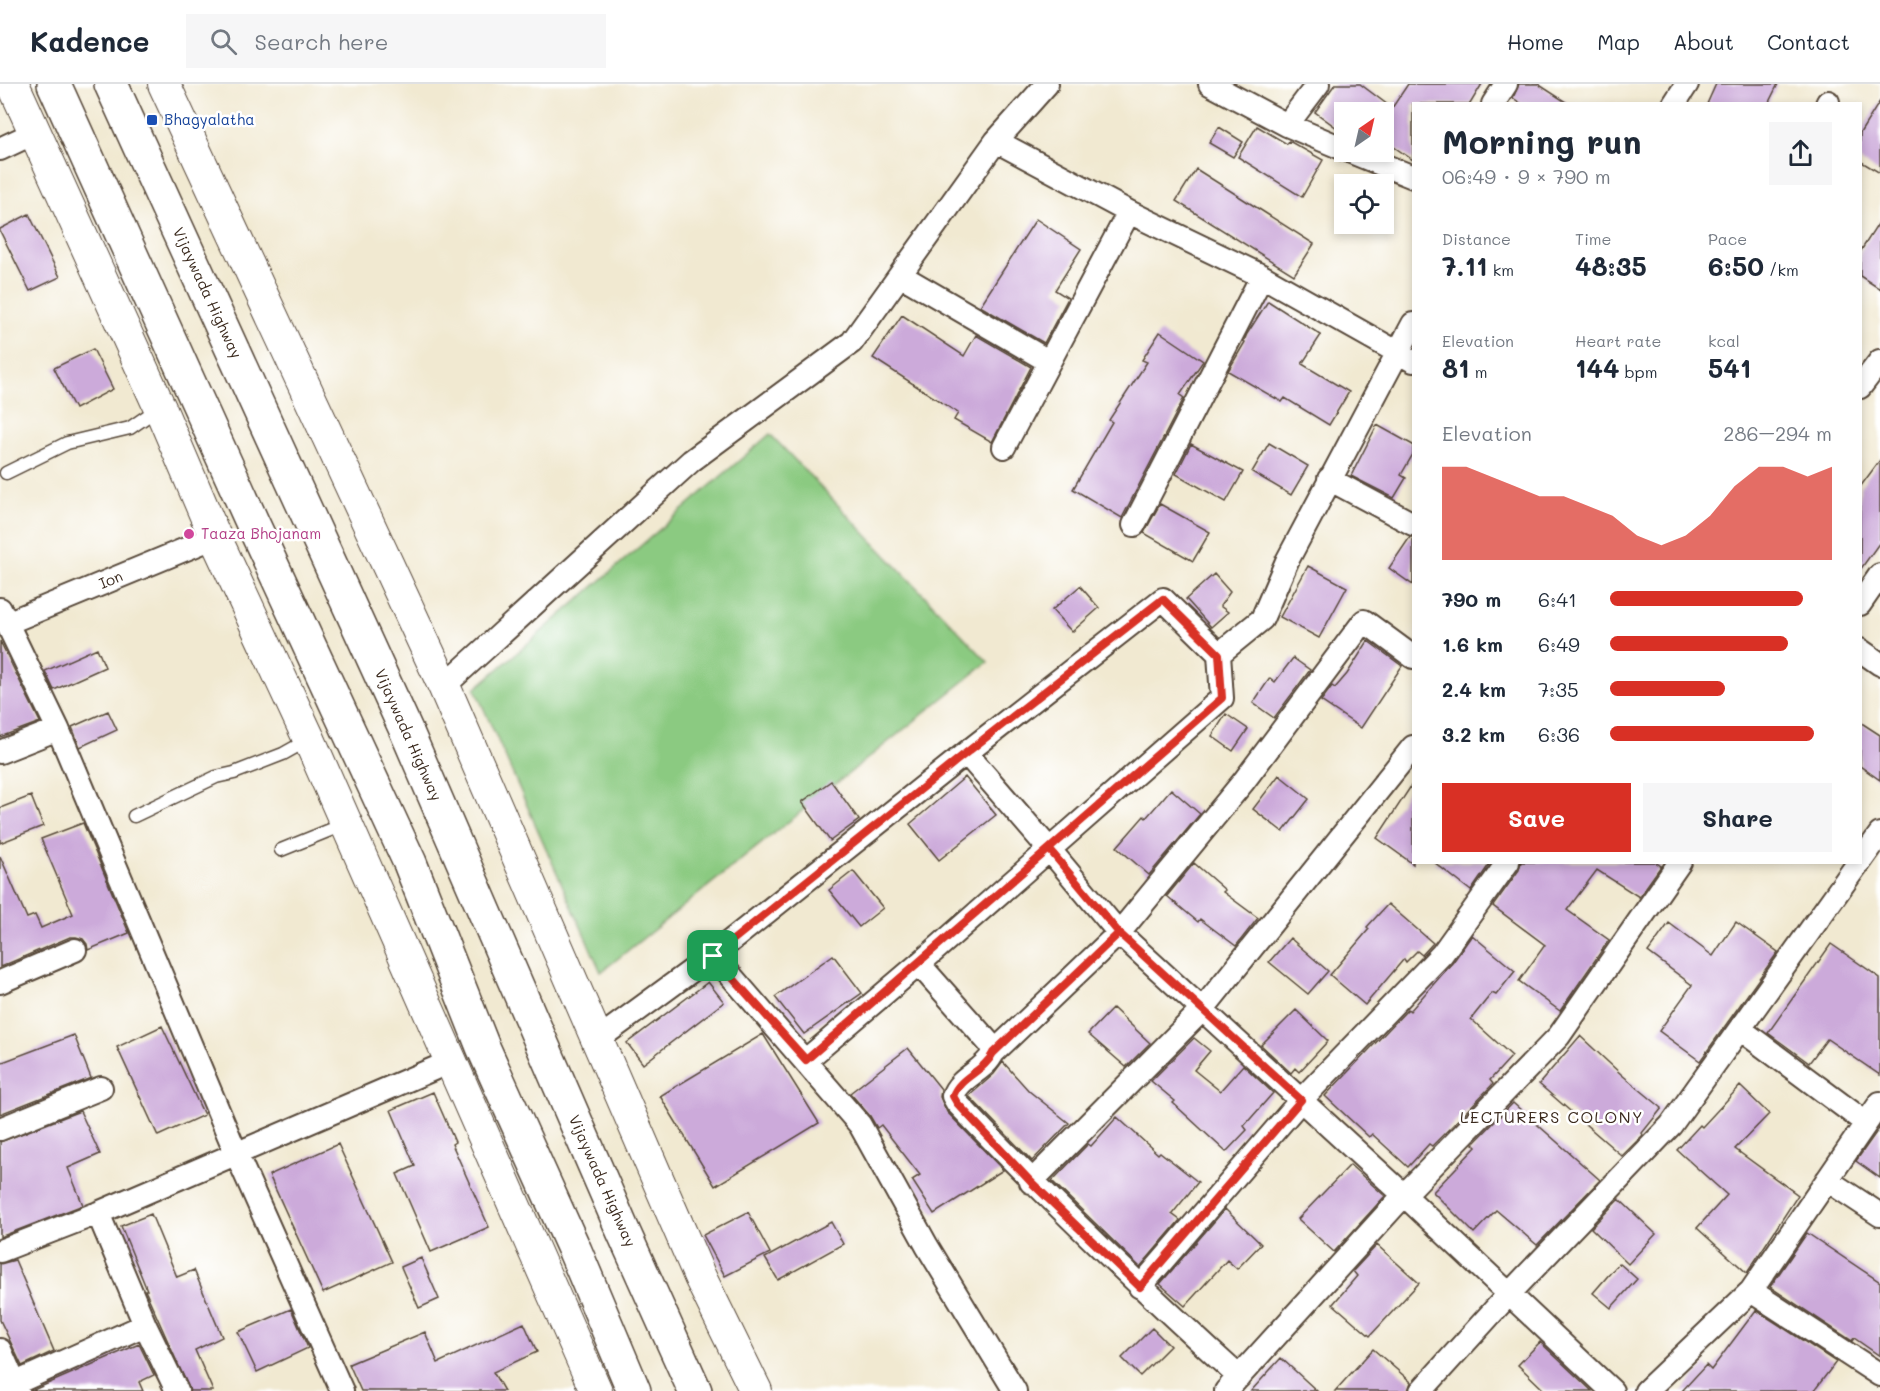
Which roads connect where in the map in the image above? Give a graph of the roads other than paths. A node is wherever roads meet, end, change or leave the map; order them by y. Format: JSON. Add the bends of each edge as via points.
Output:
{"nodes":[{"id":1,"x":13,"y":84,"type":"edge"},
{"id":2,"x":54,"y":84,"type":"edge"},
{"id":3,"x":111,"y":84,"type":"edge"},
{"id":4,"x":164,"y":84,"type":"edge"},
{"id":5,"x":1047,"y":84,"type":"edge"},
{"id":6,"x":1210,"y":84,"type":"edge"},
{"id":7,"x":1318,"y":84,"type":"edge"},
{"id":8,"x":1506,"y":84,"type":"edge"},
{"id":9,"x":1687,"y":84,"type":"edge"},
{"id":10,"x":1494,"y":102,"type":"edge"},
{"id":11,"x":1675,"y":102,"type":"edge"},
{"id":12,"x":1287,"y":125,"type":"junction"},
{"id":13,"x":36,"y":132,"type":"junction"},
{"id":14,"x":996,"y":141,"type":"junction"},
{"id":15,"x":1334,"y":145,"type":"edge"},
{"id":16,"x":0,"y":149,"type":"edge"},
{"id":17,"x":1376,"y":162,"type":"edge"},
{"id":18,"x":1412,"y":177,"type":"edge"},
{"id":19,"x":1129,"y":212,"type":"junction"},
{"id":20,"x":900,"y":275,"type":"junction"},
{"id":21,"x":1262,"y":276,"type":"junction"},
{"id":22,"x":1412,"y":328,"type":"edge"},
{"id":23,"x":1405,"y":356,"type":"edge"},
{"id":24,"x":1048,"y":361,"type":"junction"},
{"id":25,"x":1875,"y":361,"type":"edge"},
{"id":26,"x":1862,"y":384,"type":"edge"},
{"id":27,"x":160,"y":408,"type":"junction"},
{"id":28,"x":1004,"y":447,"type":"dead end"},
{"id":29,"x":6,"y":473,"type":"dead end"},
{"id":30,"x":1329,"y":479,"type":"junction"},
{"id":31,"x":1412,"y":523,"type":"edge"},
{"id":32,"x":1134,"y":525,"type":"dead end"},
{"id":33,"x":215,"y":537,"type":"junction"},
{"id":34,"x":1880,"y":575,"type":"edge"},
{"id":35,"x":1862,"y":601,"type":"edge"},
{"id":36,"x":3,"y":616,"type":"edge"},
{"id":37,"x":1862,"y":651,"type":"edge"},
{"id":38,"x":1219,"y":654,"type":"junction"},
{"id":39,"x":1412,"y":656,"type":"edge"},
{"id":40,"x":1880,"y":664,"type":"edge"},
{"id":41,"x":444,"y":686,"type":"junction"},
{"id":42,"x":58,"y":729,"type":"junction"},
{"id":43,"x":309,"y":739,"type":"junction"},
{"id":44,"x":1412,"y":748,"type":"edge"},
{"id":45,"x":0,"y":752,"type":"edge"},
{"id":46,"x":966,"y":753,"type":"junction"},
{"id":47,"x":134,"y":816,"type":"dead end"},
{"id":48,"x":346,"y":824,"type":"junction"},
{"id":49,"x":1880,"y":834,"type":"edge"},
{"id":50,"x":1049,"y":849,"type":"junction"},
{"id":51,"x":281,"y":850,"type":"dead end"},
{"id":52,"x":1862,"y":859,"type":"edge"},
{"id":53,"x":1507,"y":864,"type":"edge"},
{"id":54,"x":1679,"y":864,"type":"edge"},
{"id":55,"x":1859,"y":864,"type":"edge"},
{"id":56,"x":1119,"y":933,"type":"junction"},
{"id":57,"x":75,"y":950,"type":"dead end"},
{"id":58,"x":713,"y":956,"type":"junction"},
{"id":59,"x":920,"y":964,"type":"junction"},
{"id":60,"x":0,"y":982,"type":"edge"},
{"id":61,"x":1202,"y":1010,"type":"junction"},
{"id":62,"x":1740,"y":1029,"type":"junction"},
{"id":63,"x":597,"y":1040,"type":"junction"},
{"id":64,"x":993,"y":1053,"type":"junction"},
{"id":65,"x":806,"y":1060,"type":"junction"},
{"id":66,"x":452,"y":1061,"type":"junction"},
{"id":67,"x":101,"y":1088,"type":"dead end"},
{"id":68,"x":1301,"y":1100,"type":"junction"},
{"id":69,"x":1880,"y":1103,"type":"edge"},
{"id":70,"x":1866,"y":1123,"type":"junction"},
{"id":71,"x":0,"y":1129,"type":"edge"},
{"id":72,"x":236,"y":1153,"type":"junction"},
{"id":73,"x":1827,"y":1180,"type":"junction"},
{"id":74,"x":1031,"y":1182,"type":"junction"},
{"id":75,"x":1404,"y":1195,"type":"junction"},
{"id":76,"x":98,"y":1213,"type":"junction"},
{"id":77,"x":1880,"y":1215,"type":"edge"},
{"id":78,"x":623,"y":1231,"type":"junction"},
{"id":79,"x":0,"y":1251,"type":"edge"},
{"id":80,"x":575,"y":1251,"type":"junction"},
{"id":81,"x":1140,"y":1287,"type":"junction"},
{"id":82,"x":1751,"y":1291,"type":"junction"},
{"id":83,"x":1509,"y":1294,"type":"junction"},
{"id":84,"x":145,"y":1325,"type":"junction"},
{"id":85,"x":0,"y":1350,"type":"edge"},
{"id":86,"x":1880,"y":1375,"type":"edge"},
{"id":87,"x":1232,"y":1384,"type":"edge"},
{"id":88,"x":11,"y":1388,"type":"edge"},
{"id":89,"x":177,"y":1391,"type":"edge"},
{"id":90,"x":342,"y":1391,"type":"edge"},
{"id":91,"x":596,"y":1391,"type":"edge"},
{"id":92,"x":634,"y":1391,"type":"edge"},
{"id":93,"x":695,"y":1391,"type":"edge"},
{"id":94,"x":756,"y":1391,"type":"edge"},
{"id":95,"x":1015,"y":1391,"type":"edge"},
{"id":96,"x":1421,"y":1391,"type":"edge"},
{"id":97,"x":1612,"y":1391,"type":"edge"},
{"id":98,"x":1646,"y":1391,"type":"edge"}],
"edges":[{"from":1,"to":13,"type":"street"},
{"from":2,"to":80,"type":"highway","via":[[410,863],[483,1047]]},
{"from":3,"to":78,"type":"highway","name":"Vijaywada Highway","via":[[402,719]]},
{"from":4,"to":41,"type":"street"},
{"from":5,"to":14,"type":"street"},
{"from":6,"to":12,"type":"street"},
{"from":7,"to":12,"type":"street"},
{"from":8,"to":10,"type":"street"},
{"from":9,"to":11,"type":"street"},
{"from":12,"to":15,"type":"street"},
{"from":13,"to":16,"type":"street"},
{"from":13,"to":27,"type":"street"},
{"from":14,"to":19,"type":"street"},
{"from":14,"to":20,"type":"street"},
{"from":17,"to":18,"type":"street"},
{"from":19,"to":21,"type":"street"},
{"from":19,"to":24,"type":"street"},
{"from":20,"to":24,"type":"street"},
{"from":20,"to":41,"type":"street","via":[[852,342],[691,461]]},
{"from":21,"to":23,"type":"street"},
{"from":21,"to":32,"type":"street"},
{"from":22,"to":23,"type":"street"},
{"from":23,"to":30,"type":"street"},
{"from":24,"to":28,"type":"street"},
{"from":25,"to":26,"type":"street"},
{"from":27,"to":29,"type":"lane","via":[[130,428],[67,443]]},
{"from":27,"to":33,"type":"street"},
{"from":30,"to":31,"type":"street"},
{"from":30,"to":38,"type":"street","via":[[1262,620]]},
{"from":33,"to":36,"type":"street","name":"Ion"},
{"from":33,"to":43,"type":"street"},
{"from":34,"to":35,"type":"street"},
{"from":36,"to":42,"type":"street"},
{"from":37,"to":40,"type":"street"},
{"from":38,"to":46,"type":"street","via":[[1163,599]]},
{"from":38,"to":50,"type":"street","via":[[1222,698]]},
{"from":39,"to":56,"type":"street","via":[[1364,621],[1244,781]]},
{"from":41,"to":63,"type":"street"},
{"from":42,"to":45,"type":"street"},
{"from":42,"to":72,"type":"street"},
{"from":43,"to":47,"type":"lane","via":[[283,754],[216,777]]},
{"from":43,"to":48,"type":"street"},
{"from":44,"to":61,"type":"street"},
{"from":46,"to":50,"type":"street"},
{"from":46,"to":58,"type":"street"},
{"from":48,"to":51,"type":"lane"},
{"from":48,"to":66,"type":"street"},
{"from":49,"to":52,"type":"street"},
{"from":50,"to":56,"type":"street"},
{"from":50,"to":59,"type":"street"},
{"from":53,"to":68,"type":"street","via":[[1442,954]]},
{"from":54,"to":75,"type":"street","via":[[1559,1036]]},
{"from":55,"to":62,"type":"street"},
{"from":56,"to":61,"type":"street"},
{"from":56,"to":64,"type":"street"},
{"from":57,"to":60,"type":"street"},
{"from":58,"to":63,"type":"street"},
{"from":58,"to":65,"type":"street"},
{"from":59,"to":64,"type":"street","via":[[990,1044]]},
{"from":59,"to":65,"type":"street"},
{"from":61,"to":68,"type":"street"},
{"from":61,"to":74,"type":"street"},
{"from":62,"to":70,"type":"street"},
{"from":62,"to":83,"type":"street","via":[[1671,1125]]},
{"from":63,"to":94,"type":"street","via":[[700,1277]]},
{"from":64,"to":74,"type":"street","via":[[953,1096]]},
{"from":65,"to":95,"type":"street","via":[[860,1125],[927,1246]]},
{"from":66,"to":72,"type":"street"},
{"from":66,"to":91,"type":"street"},
{"from":67,"to":71,"type":"street"},
{"from":68,"to":75,"type":"street"},
{"from":68,"to":81,"type":"street"},
{"from":69,"to":70,"type":"street"},
{"from":70,"to":73,"type":"street"},
{"from":72,"to":76,"type":"street"},
{"from":72,"to":90,"type":"street"},
{"from":73,"to":77,"type":"street"},
{"from":73,"to":82,"type":"street"},
{"from":74,"to":81,"type":"street"},
{"from":75,"to":83,"type":"street"},
{"from":75,"to":87,"type":"street"},
{"from":76,"to":79,"type":"street"},
{"from":76,"to":84,"type":"street"},
{"from":78,"to":80,"type":"highway"},
{"from":78,"to":93,"type":"highway","name":"Vijaywada Highway"},
{"from":80,"to":92,"type":"highway"},
{"from":81,"to":87,"type":"street"},
{"from":82,"to":86,"type":"street"},
{"from":82,"to":98,"type":"street"},
{"from":83,"to":96,"type":"street"},
{"from":83,"to":97,"type":"street"},
{"from":84,"to":88,"type":"street"},
{"from":84,"to":89,"type":"street"},
{"from":85,"to":88,"type":"street"}]}
